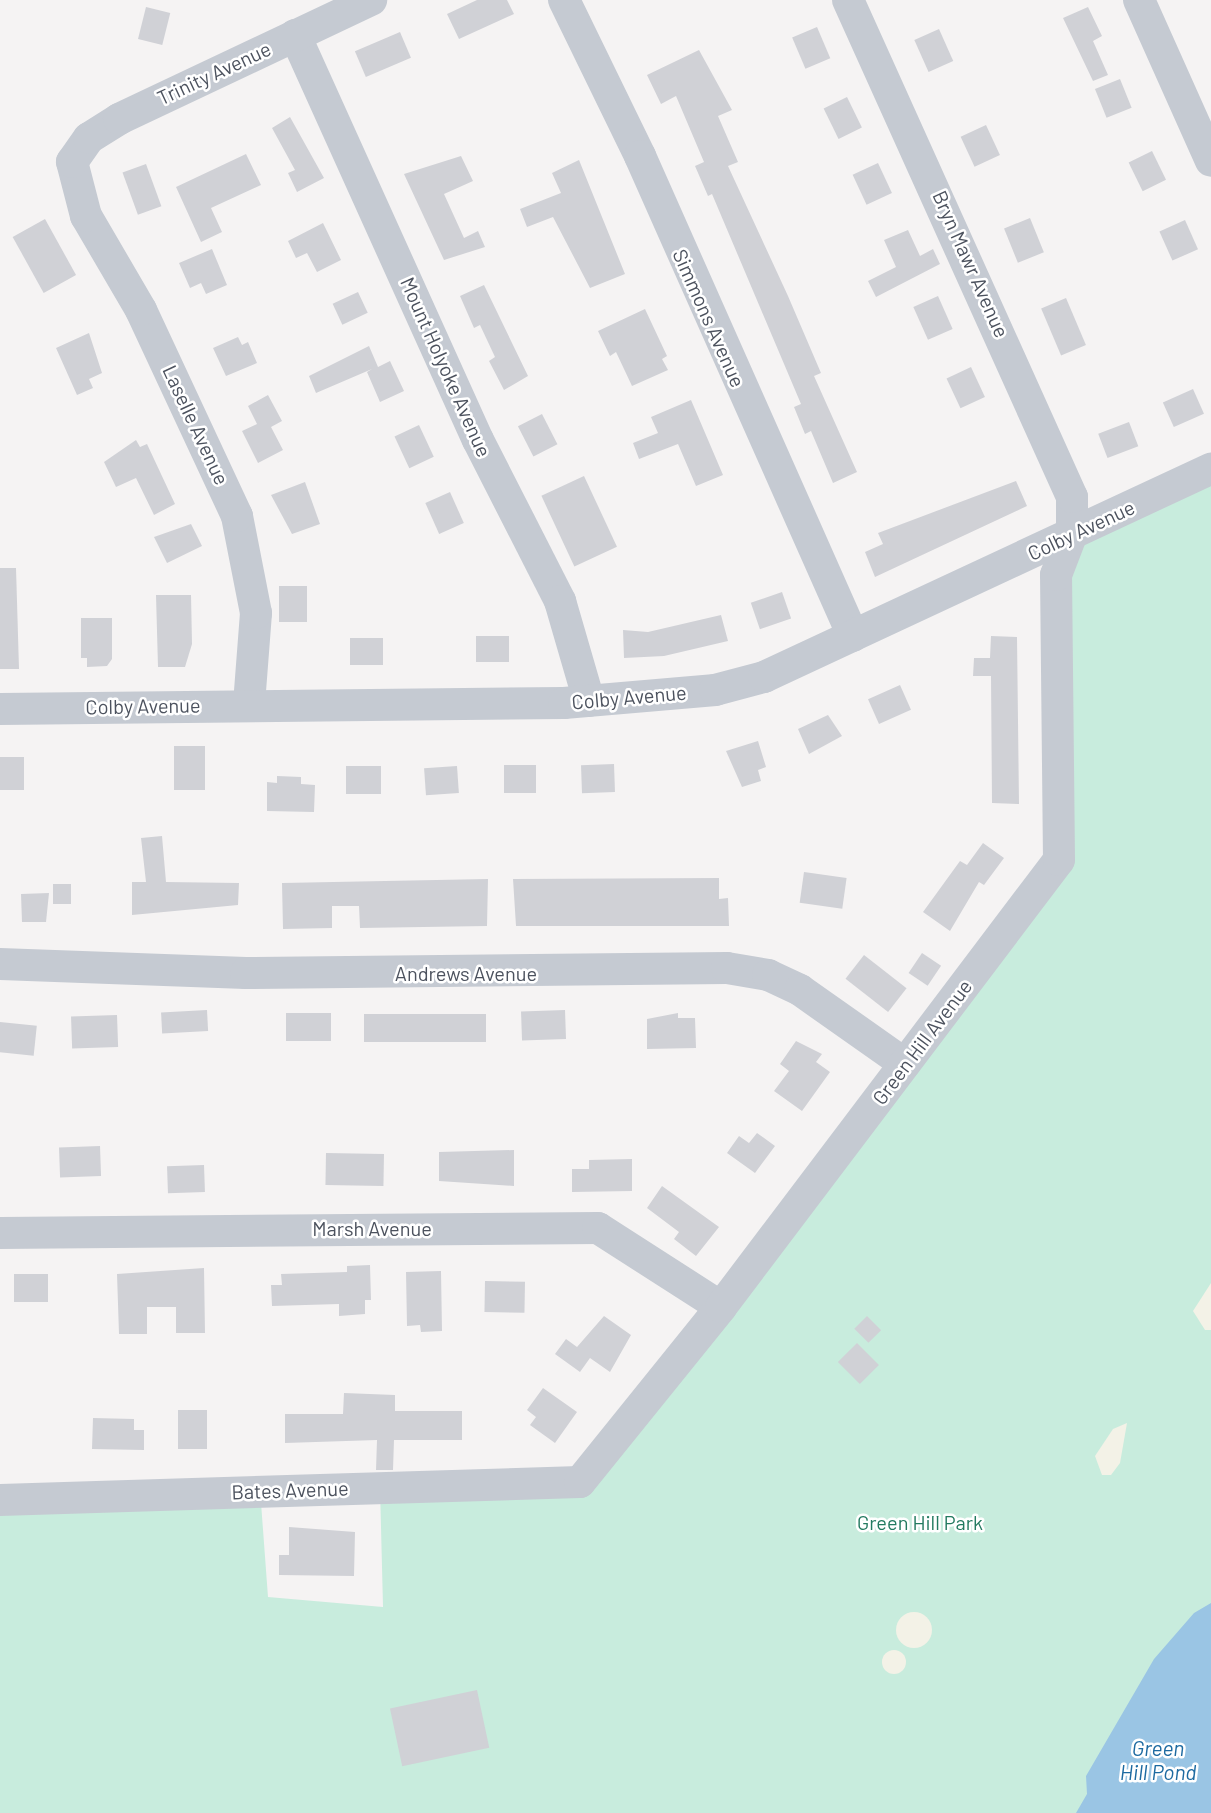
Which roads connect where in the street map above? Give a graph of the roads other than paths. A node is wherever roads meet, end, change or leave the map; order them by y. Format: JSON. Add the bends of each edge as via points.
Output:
{"nodes":[{"id":1,"x":371,"y":0,"type":"edge"},
{"id":2,"x":564,"y":0,"type":"edge"},
{"id":3,"x":848,"y":0,"type":"edge"},
{"id":4,"x":1139,"y":0,"type":"edge"},
{"id":5,"x":295,"y":35,"type":"junction"},
{"id":6,"x":1211,"y":160,"type":"edge"},
{"id":7,"x":72,"y":164,"type":"joint"},
{"id":8,"x":1211,"y":470,"type":"edge"},
{"id":9,"x":1072,"y":533,"type":"junction"},
{"id":10,"x":853,"y":636,"type":"junction"},
{"id":11,"x":589,"y":701,"type":"junction"},
{"id":12,"x":249,"y":704,"type":"junction"},
{"id":13,"x":0,"y":709,"type":"edge"},
{"id":14,"x":0,"y":964,"type":"edge"},
{"id":15,"x":905,"y":1064,"type":"junction"},
{"id":16,"x":0,"y":1233,"type":"edge"},
{"id":17,"x":721,"y":1307,"type":"junction"},
{"id":18,"x":580,"y":1482,"type":"joint"},
{"id":19,"x":0,"y":1500,"type":"edge"}],
"edges":[{"from":1,"to":5,"type":"street","name":"Trinity Avenue"},
{"from":2,"to":10,"type":"street","name":"Simmons Avenue","via":[[640,156]]},
{"from":3,"to":9,"type":"street","name":"Bryn Mawr Avenue","via":[[1060,462],[1072,497]]},
{"from":4,"to":6,"type":"street"},
{"from":5,"to":7,"type":"street","name":"Trinity Avenue","via":[[103,128],[82,145]]},
{"from":5,"to":11,"type":"street","name":"Mount Holyoke Avenue","via":[[487,459],[560,602]]},
{"from":7,"to":12,"type":"street","name":"Laselle Avenue","via":[[86,216],[141,310],[237,516],[256,613]]},
{"from":8,"to":9,"type":"street","name":"Colby Avenue"},
{"from":9,"to":10,"type":"street","name":"Colby Avenue"},
{"from":9,"to":15,"type":"street","name":"Green Hill Avenue","via":[[1056,575],[1059,860]]},
{"from":10,"to":11,"type":"street","name":"Colby Avenue","via":[[764,677],[715,690]]},
{"from":11,"to":12,"type":"street","name":"Colby Avenue"},
{"from":12,"to":13,"type":"street","name":"Colby Avenue"},
{"from":14,"to":15,"type":"street","name":"Andrews Avenue","via":[[246,973],[727,968],[768,975],[801,990]]},
{"from":15,"to":17,"type":"street","name":"Green Hill Avenue"},
{"from":16,"to":17,"type":"street","name":"Marsh Avenue","via":[[598,1228]]},
{"from":17,"to":18,"type":"street","name":"Green Hill Avenue"},
{"from":18,"to":19,"type":"street","name":"Bates Avenue"}]}
